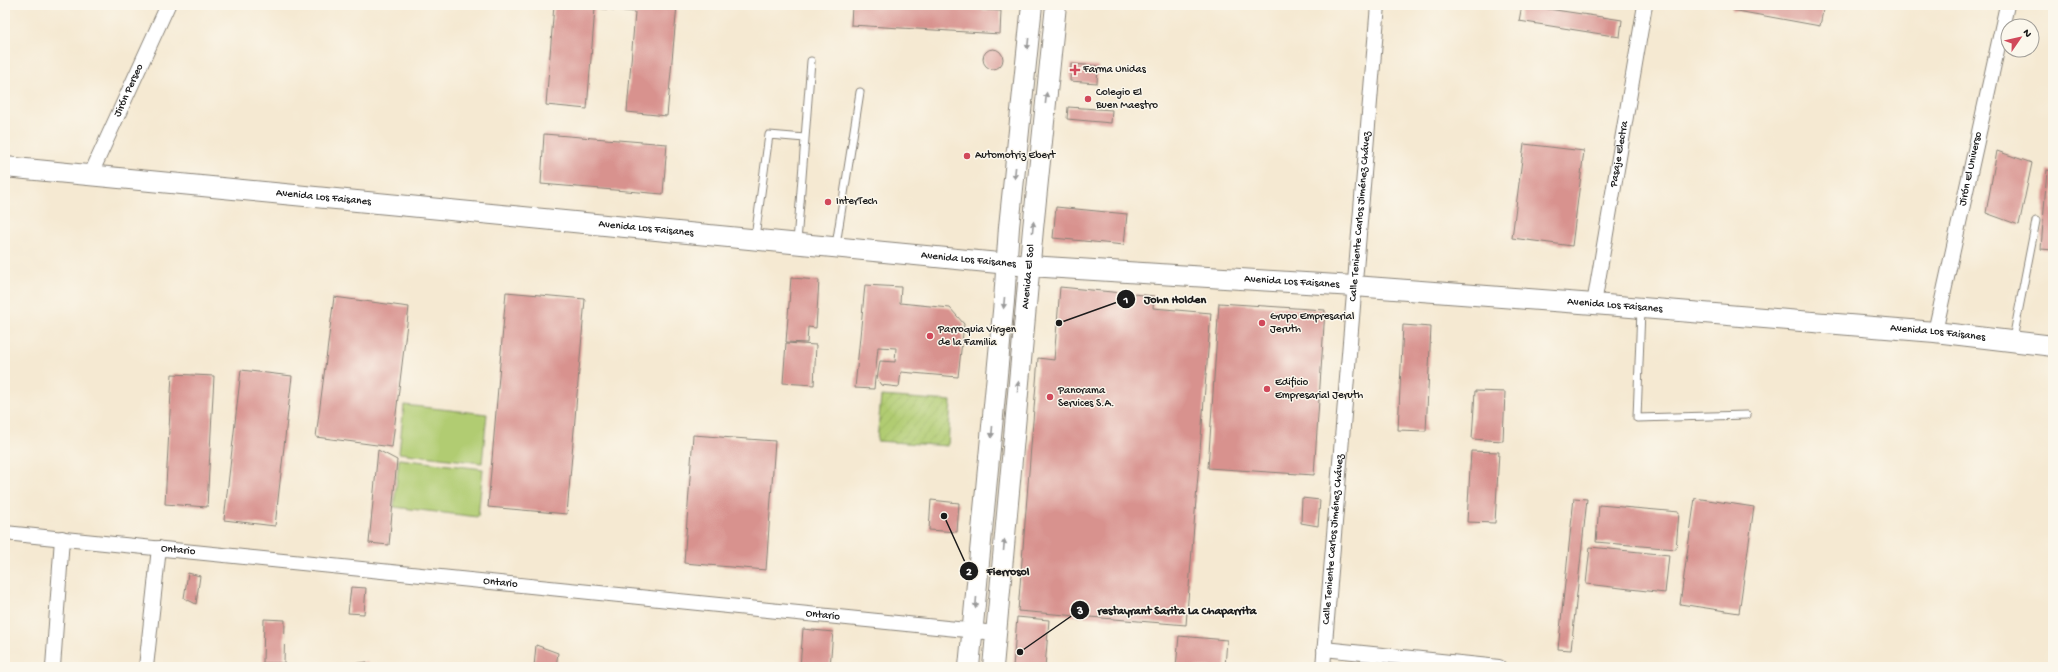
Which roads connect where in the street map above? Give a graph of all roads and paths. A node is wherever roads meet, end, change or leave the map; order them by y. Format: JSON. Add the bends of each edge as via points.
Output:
{"nodes":[{"id":1,"x":168,"y":5,"type":"edge"},
{"id":2,"x":1032,"y":5,"type":"edge"},
{"id":3,"x":1056,"y":5,"type":"edge"},
{"id":4,"x":1378,"y":5,"type":"edge"},
{"id":5,"x":1645,"y":5,"type":"edge"},
{"id":6,"x":2007,"y":5,"type":"edge"},
{"id":7,"x":811,"y":61,"type":"dead end"},
{"id":8,"x":860,"y":92,"type":"dead end"},
{"id":9,"x":804,"y":138,"type":"junction"},
{"id":10,"x":5,"y":167,"type":"edge"},
{"id":11,"x":90,"y":176,"type":"junction"},
{"id":12,"x":2036,"y":221,"type":"dead end"},
{"id":13,"x":754,"y":240,"type":"junction"},
{"id":14,"x":797,"y":244,"type":"junction"},
{"id":15,"x":836,"y":247,"type":"junction"},
{"id":16,"x":1007,"y":264,"type":"junction"},
{"id":17,"x":1029,"y":266,"type":"junction"},
{"id":18,"x":1354,"y":286,"type":"junction"},
{"id":19,"x":1594,"y":304,"type":"junction"},
{"id":20,"x":1641,"y":309,"type":"junction"},
{"id":21,"x":1935,"y":332,"type":"junction"},
{"id":22,"x":2013,"y":341,"type":"junction"},
{"id":23,"x":2053,"y":346,"type":"edge"},
{"id":24,"x":1747,"y":415,"type":"dead end"},
{"id":25,"x":5,"y":533,"type":"edge"},
{"id":26,"x":62,"y":538,"type":"junction"},
{"id":27,"x":159,"y":548,"type":"junction"},
{"id":28,"x":973,"y":631,"type":"junction"},
{"id":29,"x":996,"y":633,"type":"junction"},
{"id":30,"x":1324,"y":649,"type":"junction"},
{"id":31,"x":53,"y":667,"type":"edge"},
{"id":32,"x":146,"y":667,"type":"edge"},
{"id":33,"x":969,"y":667,"type":"edge"},
{"id":34,"x":993,"y":667,"type":"edge"},
{"id":35,"x":1323,"y":667,"type":"edge"},
{"id":36,"x":1499,"y":667,"type":"edge"}],
"edges":[{"from":1,"to":11,"type":"street","name":"Jirón Perseo"},
{"from":2,"to":16,"type":"street","name":"Avenida El Sol","one_way":true},
{"from":17,"to":3,"type":"street","name":"Avenida El Sol","one_way":true},
{"from":4,"to":18,"type":"street","name":"Calle Teniente Carlos Jiménez Chávez"},
{"from":5,"to":19,"type":"street","name":"Pasaje Electra"},
{"from":6,"to":21,"type":"street","name":"Jirón El Universo"},
{"from":7,"to":9,"type":"lane"},
{"from":8,"to":15,"type":"lane"},
{"from":9,"to":13,"type":"lane","via":[[769,135]]},
{"from":9,"to":14,"type":"lane"},
{"from":10,"to":11,"type":"street","name":"Avenida Los Faisanes"},
{"from":11,"to":13,"type":"street","name":"Avenida Los Faisanes"},
{"from":12,"to":22,"type":"lane"},
{"from":13,"to":14,"type":"street","name":"Avenida Los Faisanes"},
{"from":14,"to":15,"type":"street","name":"Avenida Los Faisanes"},
{"from":15,"to":16,"type":"street","name":"Avenida Los Faisanes"},
{"from":16,"to":17,"type":"street","name":"Avenida Los Faisanes"},
{"from":16,"to":28,"type":"street","name":"Avenida El Sol","one_way":true},
{"from":17,"to":18,"type":"street","name":"Avenida Los Faisanes"},
{"from":29,"to":17,"type":"street","name":"Avenida El Sol","one_way":true},
{"from":18,"to":19,"type":"street","name":"Avenida Los Faisanes"},
{"from":18,"to":30,"type":"street","name":"Calle Teniente Carlos Jiménez Chávez"},
{"from":19,"to":20,"type":"street","name":"Avenida Los Faisanes"},
{"from":20,"to":21,"type":"street","name":"Avenida Los Faisanes"},
{"from":20,"to":24,"type":"lane","via":[[1637,418]]},
{"from":21,"to":22,"type":"street","name":"Avenida Los Faisanes"},
{"from":22,"to":23,"type":"street","name":"Avenida Los Faisanes"},
{"from":25,"to":26,"type":"street","name":"Ontario"},
{"from":26,"to":27,"type":"street","name":"Ontario"},
{"from":26,"to":31,"type":"street"},
{"from":27,"to":28,"type":"street","name":"Ontario"},
{"from":27,"to":32,"type":"street"},
{"from":28,"to":29,"type":"street","name":"Ontario"},
{"from":28,"to":33,"type":"street","name":"Avenida El Sol"},
{"from":29,"to":34,"type":"street","name":"Avenida El Sol"},
{"from":30,"to":35,"type":"street","name":"Calle Teniente Carlos Jiménez Chávez"},
{"from":30,"to":36,"type":"street"}]}
